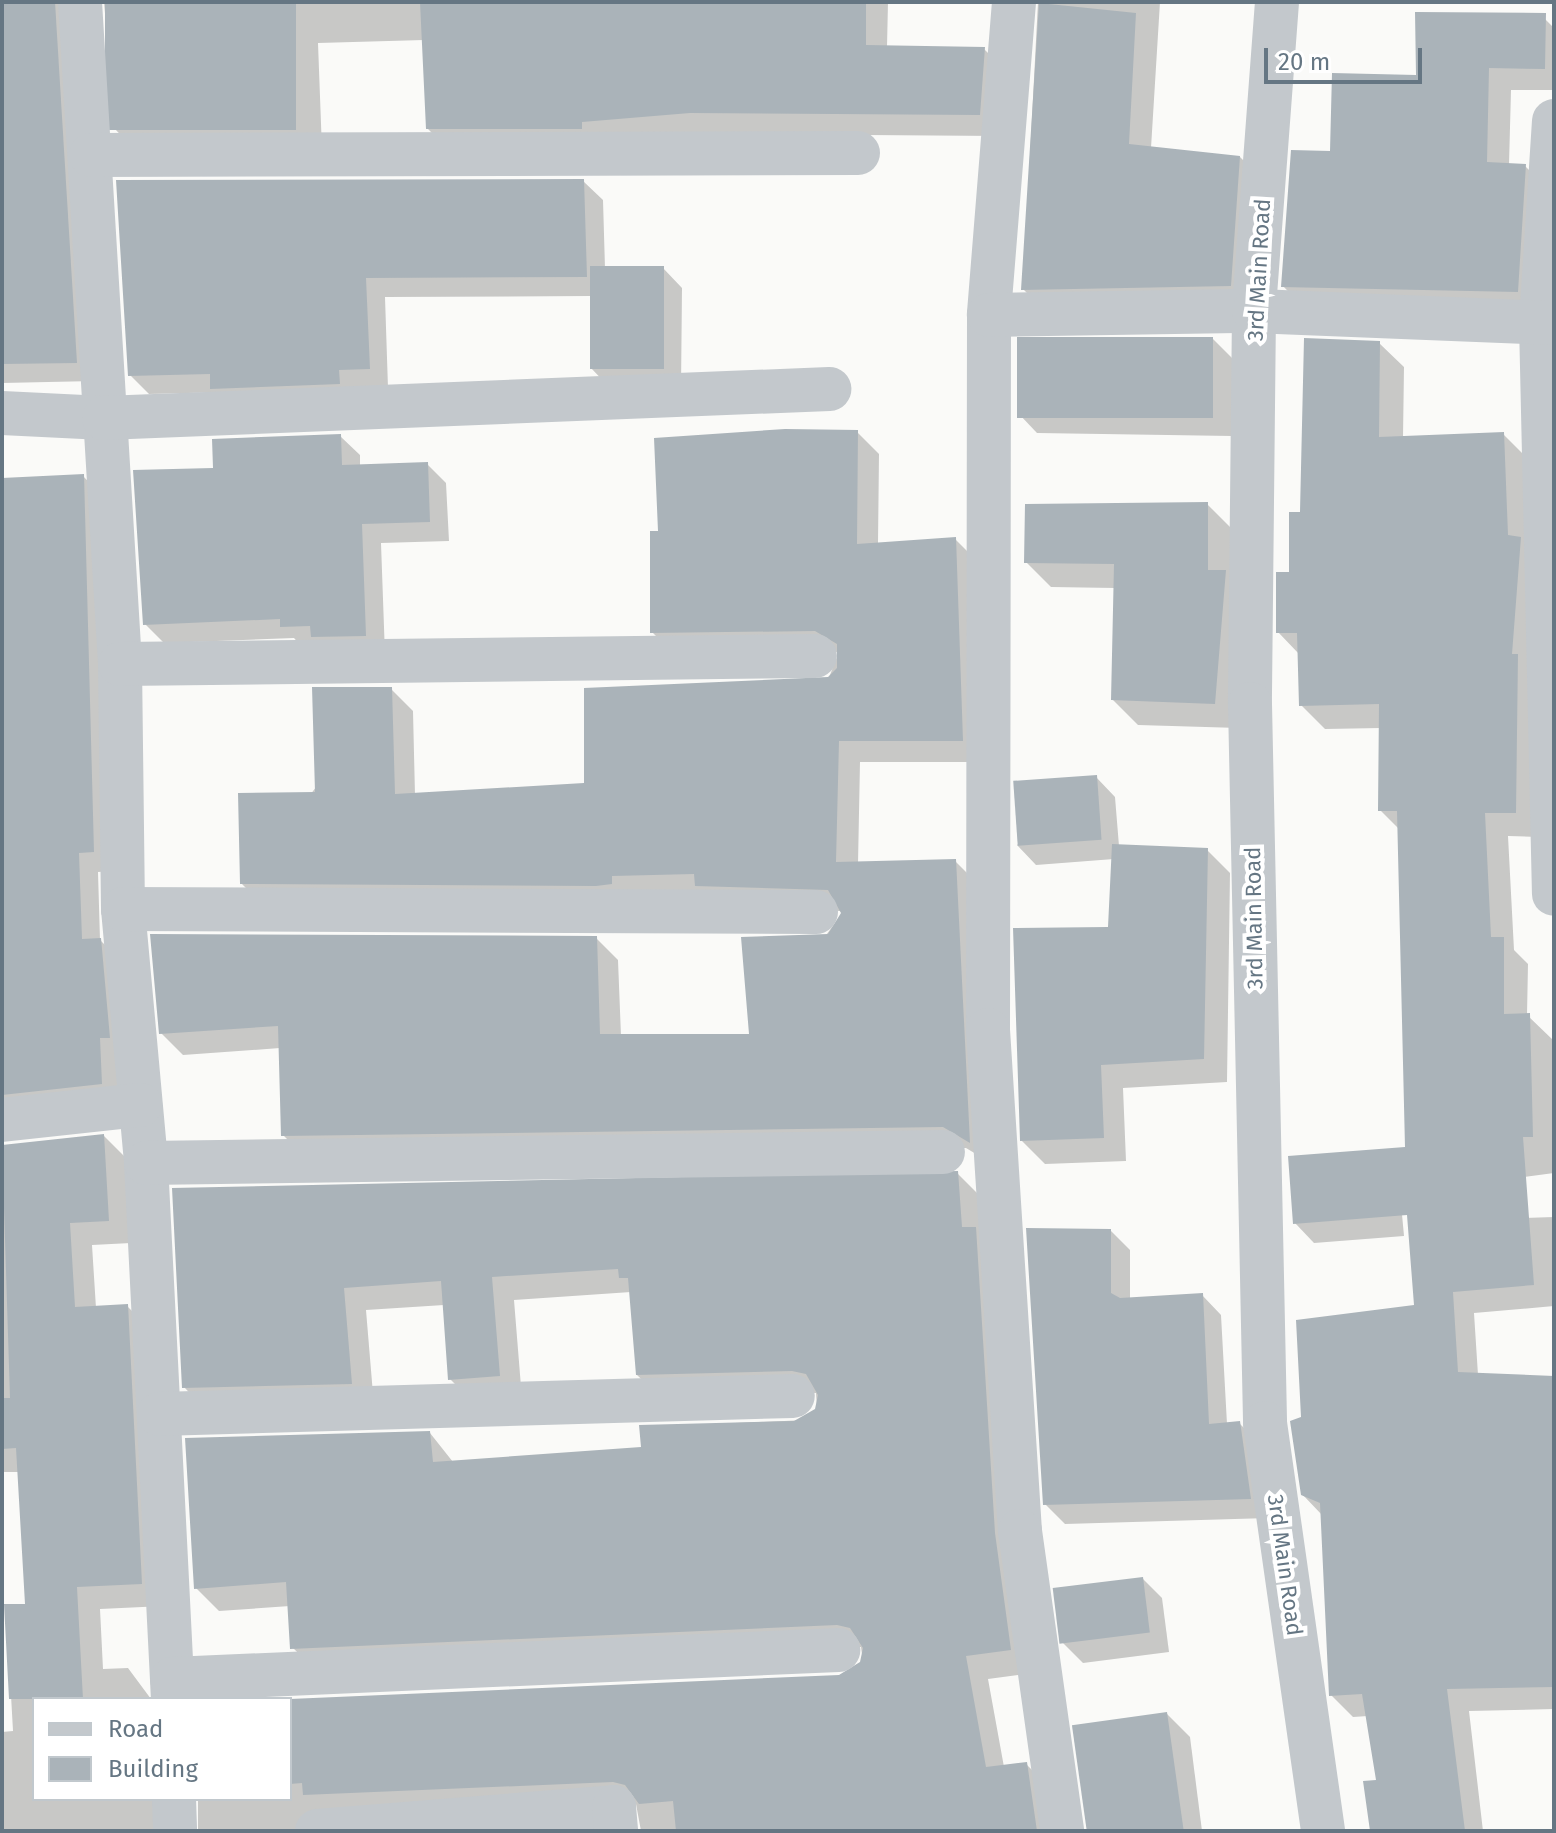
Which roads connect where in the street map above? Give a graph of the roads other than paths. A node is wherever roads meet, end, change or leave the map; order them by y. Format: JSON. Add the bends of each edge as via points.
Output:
{"nodes":[{"id":1,"x":80,"y":2,"type":"edge"},
{"id":2,"x":1014,"y":2,"type":"edge"},
{"id":3,"x":1277,"y":2,"type":"edge"},
{"id":4,"x":1554,"y":121,"type":"edge"},
{"id":5,"x":858,"y":153,"type":"dead end"},
{"id":6,"x":91,"y":155,"type":"junction"},
{"id":7,"x":1254,"y":311,"type":"junction"},
{"id":8,"x":989,"y":315,"type":"junction"},
{"id":9,"x":1548,"y":323,"type":"edge"},
{"id":10,"x":829,"y":389,"type":"dead end"},
{"id":11,"x":2,"y":413,"type":"edge"},
{"id":12,"x":104,"y":418,"type":"junction"},
{"id":13,"x":815,"y":656,"type":"dead end"},
{"id":14,"x":120,"y":664,"type":"junction"},
{"id":15,"x":1554,"y":894,"type":"edge"},
{"id":16,"x":123,"y":909,"type":"junction"},
{"id":17,"x":816,"y":912,"type":"dead end"},
{"id":18,"x":140,"y":1105,"type":"junction"},
{"id":19,"x":2,"y":1120,"type":"edge"},
{"id":20,"x":943,"y":1152,"type":"dead end"},
{"id":21,"x":146,"y":1163,"type":"junction"},
{"id":22,"x":793,"y":1396,"type":"dead end"},
{"id":23,"x":159,"y":1414,"type":"junction"},
{"id":24,"x":838,"y":1650,"type":"dead end"},
{"id":25,"x":173,"y":1689,"type":"edge"},
{"id":26,"x":174,"y":1801,"type":"edge"},
{"id":27,"x":175,"y":1831,"type":"edge"},
{"id":28,"x":317,"y":1831,"type":"edge"},
{"id":29,"x":616,"y":1831,"type":"edge"},
{"id":30,"x":1062,"y":1831,"type":"edge"},
{"id":31,"x":1323,"y":1831,"type":"edge"}],
"edges":[{"from":1,"to":6,"type":"street"},
{"from":2,"to":8,"type":"street"},
{"from":3,"to":7,"type":"street","name":"3rd Main Road"},
{"from":4,"to":9,"type":"street"},
{"from":5,"to":6,"type":"street"},
{"from":6,"to":12,"type":"street"},
{"from":7,"to":8,"type":"street"},
{"from":7,"to":9,"type":"street"},
{"from":7,"to":31,"type":"street","name":"3rd Main Road","via":[[1250,704],[1265,1423]]},
{"from":8,"to":30,"type":"street","via":[[988,1030],[1020,1531]]},
{"from":9,"to":15,"type":"street"},
{"from":10,"to":12,"type":"street"},
{"from":11,"to":12,"type":"street"},
{"from":12,"to":14,"type":"street"},
{"from":13,"to":14,"type":"street"},
{"from":14,"to":16,"type":"street"},
{"from":16,"to":17,"type":"street"},
{"from":16,"to":18,"type":"street"},
{"from":18,"to":19,"type":"street"},
{"from":18,"to":21,"type":"street"},
{"from":20,"to":21,"type":"street"},
{"from":21,"to":23,"type":"street"},
{"from":22,"to":23,"type":"street"},
{"from":23,"to":25,"type":"street"},
{"from":24,"to":25,"type":"street"},
{"from":26,"to":27,"type":"street"},
{"from":28,"to":29,"type":"street","via":[[614,1807]]}]}
